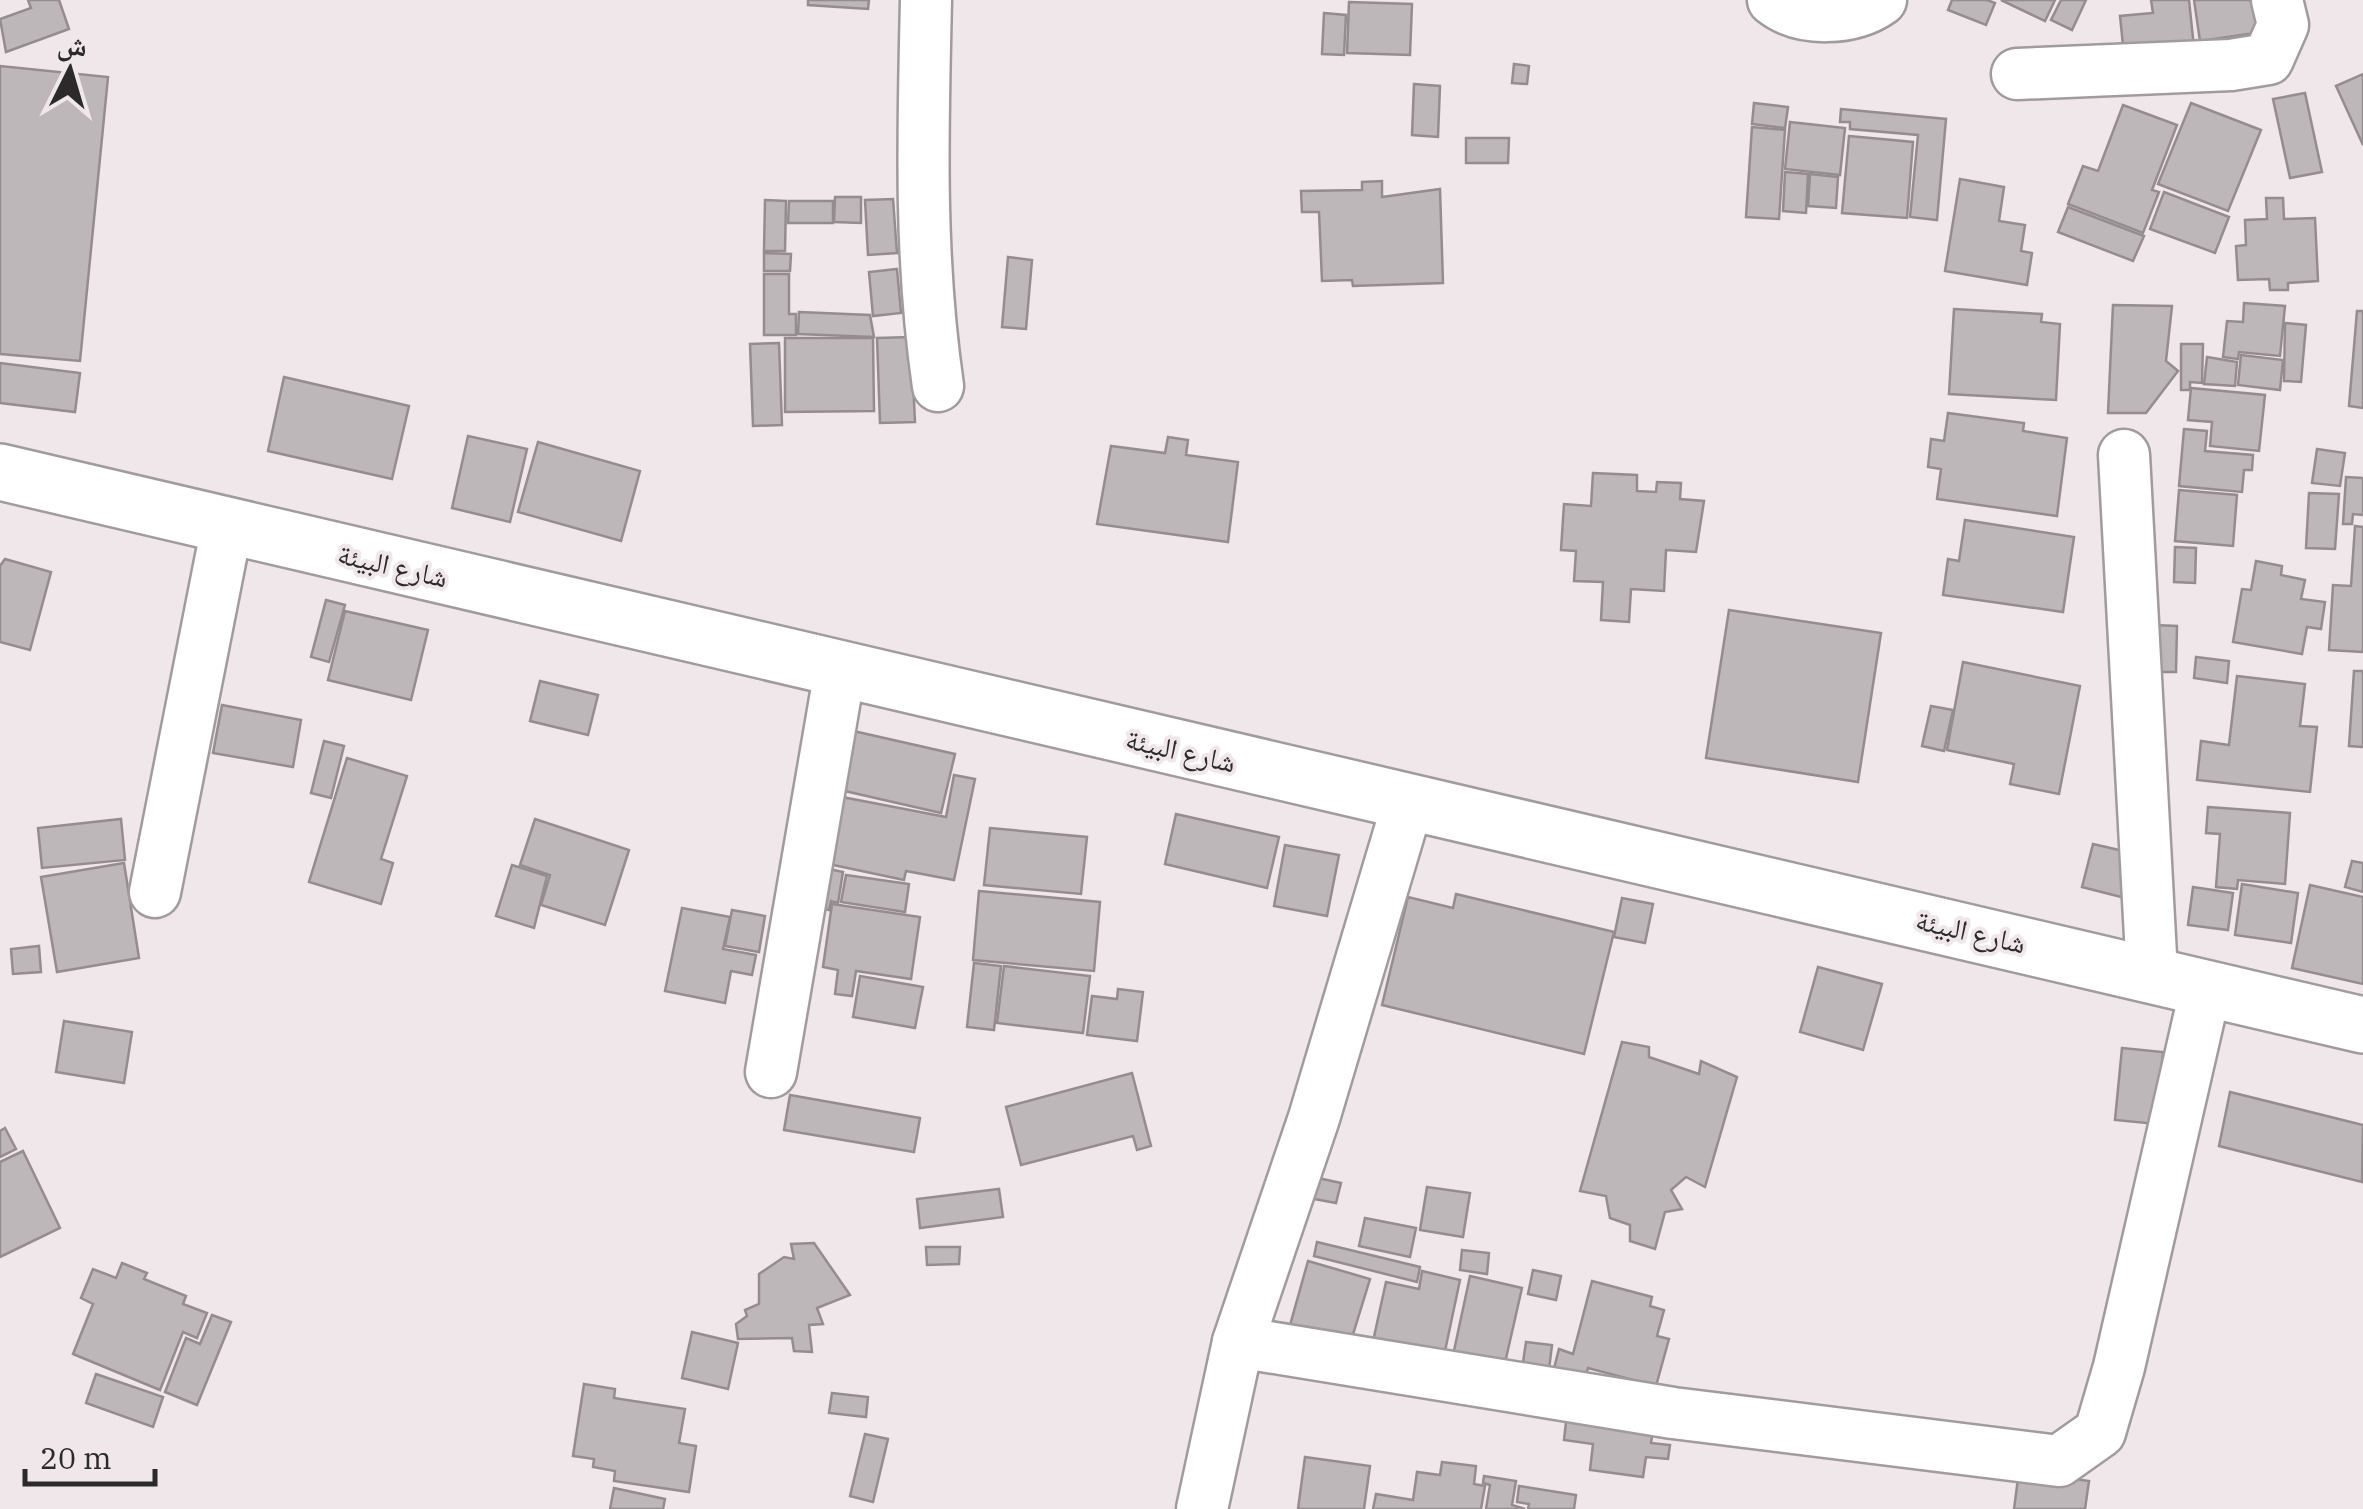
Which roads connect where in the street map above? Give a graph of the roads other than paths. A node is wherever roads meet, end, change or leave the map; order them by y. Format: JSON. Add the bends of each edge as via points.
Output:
{"nodes":[{"id":1,"x":926,"y":0,"type":"edge"},
{"id":2,"x":1773,"y":0,"type":"edge"},
{"id":3,"x":1880,"y":0,"type":"edge"},
{"id":4,"x":2277,"y":0,"type":"edge"},
{"id":5,"x":2017,"y":74,"type":"dead end"},
{"id":6,"x":938,"y":386,"type":"dead end"},
{"id":7,"x":2124,"y":455,"type":"dead end"},
{"id":8,"x":0,"y":472,"type":"edge"},
{"id":9,"x":227,"y":526,"type":"junction"},
{"id":10,"x":840,"y":670,"type":"junction"},
{"id":11,"x":1408,"y":802,"type":"junction"},
{"id":12,"x":155,"y":892,"type":"dead end"},
{"id":13,"x":2152,"y":974,"type":"junction"},
{"id":14,"x":2206,"y":987,"type":"junction"},
{"id":15,"x":2363,"y":1025,"type":"edge"},
{"id":16,"x":771,"y":1072,"type":"dead end"},
{"id":17,"x":1238,"y":1342,"type":"junction"},
{"id":18,"x":1202,"y":1509,"type":"edge"}],
"edges":[{"from":1,"to":6,"type":"street","via":[[922,219]]},
{"from":2,"to":3,"type":"street","via":[[1818,16],[1861,14]]},
{"from":4,"to":5,"type":"street","via":[[2283,25],[2268,59]]},
{"from":7,"to":13,"type":"street"},
{"from":8,"to":9,"type":"street","name":"شارع البيئة"},
{"from":9,"to":10,"type":"street","name":"شارع البيئة"},
{"from":9,"to":12,"type":"street"},
{"from":10,"to":11,"type":"street","name":"شارع البيئة"},
{"from":10,"to":16,"type":"street"},
{"from":11,"to":13,"type":"street","name":"شارع البيئة"},
{"from":11,"to":17,"type":"street","via":[[1314,1118]]},
{"from":13,"to":14,"type":"street","name":"شارع البيئة"},
{"from":14,"to":15,"type":"street","name":"شارع البيئة"},
{"from":14,"to":17,"type":"street","via":[[2100,1432],[2058,1461],[1673,1413]]},
{"from":17,"to":18,"type":"street"}]}
